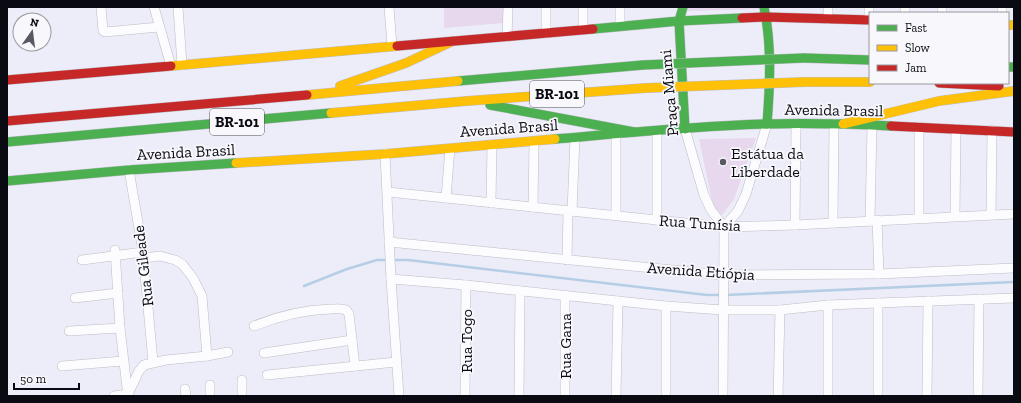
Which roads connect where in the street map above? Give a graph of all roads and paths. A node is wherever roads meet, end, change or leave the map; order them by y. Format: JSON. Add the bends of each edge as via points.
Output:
{"nodes":[{"id":1,"x":101,"y":7,"type":"edge"},
{"id":2,"x":154,"y":7,"type":"edge"},
{"id":3,"x":178,"y":7,"type":"edge"},
{"id":4,"x":390,"y":7,"type":"edge"},
{"id":5,"x":508,"y":7,"type":"edge"},
{"id":6,"x":546,"y":7,"type":"edge"},
{"id":7,"x":583,"y":7,"type":"edge"},
{"id":8,"x":620,"y":7,"type":"edge"},
{"id":9,"x":683,"y":7,"type":"edge"},
{"id":10,"x":764,"y":7,"type":"edge"},
{"id":11,"x":828,"y":7,"type":"edge"},
{"id":12,"x":869,"y":7,"type":"edge"},
{"id":13,"x":766,"y":17,"type":"junction"},
{"id":14,"x":828,"y":19,"type":"junction"},
{"id":15,"x":869,"y":20,"type":"edge"},
{"id":16,"x":678,"y":21,"type":"junction"},
{"id":17,"x":620,"y":26,"type":"junction"},
{"id":18,"x":159,"y":27,"type":"junction"},
{"id":19,"x":583,"y":29,"type":"junction"},
{"id":20,"x":546,"y":33,"type":"junction"},
{"id":21,"x":507,"y":37,"type":"junction"},
{"id":22,"x":453,"y":41,"type":"junction"},
{"id":23,"x":392,"y":46,"type":"junction"},
{"id":24,"x":869,"y":60,"type":"edge"},
{"id":25,"x":182,"y":65,"type":"junction"},
{"id":26,"x":171,"y":66,"type":"junction"},
{"id":27,"x":7,"y":80,"type":"edge"},
{"id":28,"x":869,"y":82,"type":"edge"},
{"id":29,"x":958,"y":84,"type":"edge"},
{"id":30,"x":1014,"y":87,"type":"edge"},
{"id":31,"x":1014,"y":91,"type":"edge"},
{"id":32,"x":314,"y":94,"type":"junction"},
{"id":33,"x":467,"y":101,"type":"junction"},
{"id":34,"x":7,"y":121,"type":"edge"},
{"id":35,"x":767,"y":124,"type":"junction"},
{"id":36,"x":796,"y":124,"type":"junction"},
{"id":37,"x":838,"y":124,"type":"junction"},
{"id":38,"x":872,"y":126,"type":"junction"},
{"id":39,"x":919,"y":127,"type":"junction"},
{"id":40,"x":956,"y":128,"type":"junction"},
{"id":41,"x":685,"y":129,"type":"junction"},
{"id":42,"x":992,"y":130,"type":"junction"},
{"id":43,"x":656,"y":131,"type":"junction"},
{"id":44,"x":634,"y":132,"type":"junction"},
{"id":45,"x":1014,"y":132,"type":"edge"},
{"id":46,"x":616,"y":133,"type":"junction"},
{"id":47,"x":575,"y":138,"type":"junction"},
{"id":48,"x":7,"y":142,"type":"edge"},
{"id":49,"x":534,"y":142,"type":"junction"},
{"id":50,"x":492,"y":144,"type":"junction"},
{"id":51,"x":450,"y":148,"type":"junction"},
{"id":52,"x":385,"y":154,"type":"junction"},
{"id":53,"x":129,"y":170,"type":"junction"},
{"id":54,"x":7,"y":181,"type":"edge"},
{"id":55,"x":388,"y":192,"type":"junction"},
{"id":56,"x":446,"y":198,"type":"junction"},
{"id":57,"x":491,"y":203,"type":"junction"},
{"id":58,"x":533,"y":207,"type":"junction"},
{"id":59,"x":570,"y":211,"type":"junction"},
{"id":60,"x":1014,"y":214,"type":"edge"},
{"id":61,"x":616,"y":215,"type":"junction"},
{"id":62,"x":991,"y":215,"type":"junction"},
{"id":63,"x":955,"y":216,"type":"junction"},
{"id":64,"x":919,"y":218,"type":"junction"},
{"id":65,"x":657,"y":220,"type":"junction"},
{"id":66,"x":874,"y":220,"type":"junction"},
{"id":67,"x":833,"y":223,"type":"junction"},
{"id":68,"x":795,"y":225,"type":"junction"},
{"id":69,"x":724,"y":226,"type":"junction"},
{"id":70,"x":390,"y":242,"type":"junction"},
{"id":71,"x":115,"y":253,"type":"junction"},
{"id":72,"x":144,"y":255,"type":"junction"},
{"id":73,"x":82,"y":260,"type":"dead end"},
{"id":74,"x":567,"y":260,"type":"junction"},
{"id":75,"x":1014,"y":268,"type":"edge"},
{"id":76,"x":879,"y":274,"type":"junction"},
{"id":77,"x":723,"y":278,"type":"junction"},
{"id":78,"x":391,"y":279,"type":"junction"},
{"id":79,"x":466,"y":285,"type":"junction"},
{"id":80,"x":520,"y":291,"type":"junction"},
{"id":81,"x":118,"y":293,"type":"junction"},
{"id":82,"x":565,"y":295,"type":"junction"},
{"id":83,"x":75,"y":298,"type":"dead end"},
{"id":84,"x":1014,"y":298,"type":"edge"},
{"id":85,"x":979,"y":299,"type":"junction"},
{"id":86,"x":618,"y":301,"type":"junction"},
{"id":87,"x":928,"y":301,"type":"junction"},
{"id":88,"x":878,"y":303,"type":"junction"},
{"id":89,"x":828,"y":305,"type":"junction"},
{"id":90,"x":666,"y":306,"type":"junction"},
{"id":91,"x":723,"y":306,"type":"junction"},
{"id":92,"x":780,"y":310,"type":"junction"},
{"id":93,"x":254,"y":326,"type":"dead end"},
{"id":94,"x":120,"y":328,"type":"junction"},
{"id":95,"x":70,"y":331,"type":"dead end"},
{"id":96,"x":352,"y":340,"type":"junction"},
{"id":97,"x":228,"y":352,"type":"dead end"},
{"id":98,"x":264,"y":353,"type":"dead end"},
{"id":99,"x":207,"y":356,"type":"junction"},
{"id":100,"x":123,"y":361,"type":"junction"},
{"id":101,"x":153,"y":362,"type":"junction"},
{"id":102,"x":396,"y":362,"type":"junction"},
{"id":103,"x":62,"y":366,"type":"dead end"},
{"id":104,"x":355,"y":366,"type":"junction"},
{"id":105,"x":268,"y":375,"type":"dead end"},
{"id":106,"x":242,"y":380,"type":"dead end"},
{"id":107,"x":210,"y":384,"type":"dead end"},
{"id":108,"x":128,"y":395,"type":"edge"},
{"id":109,"x":114,"y":396,"type":"edge"},
{"id":110,"x":210,"y":396,"type":"edge"},
{"id":111,"x":242,"y":396,"type":"edge"},
{"id":112,"x":399,"y":396,"type":"edge"},
{"id":113,"x":465,"y":396,"type":"edge"},
{"id":114,"x":519,"y":396,"type":"edge"},
{"id":115,"x":565,"y":396,"type":"edge"},
{"id":116,"x":616,"y":396,"type":"edge"},
{"id":117,"x":666,"y":396,"type":"edge"},
{"id":118,"x":723,"y":396,"type":"edge"},
{"id":119,"x":778,"y":396,"type":"edge"},
{"id":120,"x":828,"y":396,"type":"edge"},
{"id":121,"x":878,"y":396,"type":"edge"},
{"id":122,"x":927,"y":396,"type":"edge"},
{"id":123,"x":978,"y":396,"type":"edge"}],
"edges":[{"from":1,"to":18,"type":"street","via":[[103,31]]},
{"from":2,"to":18,"type":"street"},
{"from":3,"to":25,"type":"street"},
{"from":4,"to":23,"type":"street"},
{"from":5,"to":21,"type":"street"},
{"from":6,"to":20,"type":"street"},
{"from":7,"to":19,"type":"street"},
{"from":8,"to":17,"type":"street"},
{"from":9,"to":16,"type":"main road","name":"Praça Miami"},
{"from":10,"to":13,"type":"main road"},
{"from":11,"to":14,"type":"street"},
{"from":12,"to":15,"type":"street"},
{"from":13,"to":14,"type":"main road"},
{"from":13,"to":16,"type":"main road"},
{"from":13,"to":35,"type":"main road","via":[[769,50]]},
{"from":14,"to":15,"type":"main road"},
{"from":16,"to":17,"type":"main road"},
{"from":16,"to":41,"type":"main road","name":"Praça Miami"},
{"from":17,"to":19,"type":"main road"},
{"from":18,"to":26,"type":"street"},
{"from":19,"to":20,"type":"main road"},
{"from":20,"to":21,"type":"main road"},
{"from":21,"to":22,"type":"main road"},
{"from":22,"to":23,"type":"main road"},
{"from":22,"to":32,"type":"main road","via":[[406,63]]},
{"from":23,"to":25,"type":"main road"},
{"from":24,"to":32,"type":"main road","number":"BR-101","bridge":true,"via":[[804,58],[643,65]]},
{"from":25,"to":26,"type":"main road"},
{"from":26,"to":27,"type":"main road"},
{"from":28,"to":33,"type":"main road","name":"Avenida Brasil","number":"BR-101","bridge":true,"via":[[646,88]]},
{"from":29,"to":30,"type":"main road"},
{"from":31,"to":37,"type":"main road","via":[[939,101]]},
{"from":32,"to":34,"type":"main road","number":"BR-101"},
{"from":33,"to":44,"type":"main road"},
{"from":33,"to":48,"type":"main road","name":"Avenida Brasil","number":"BR-101"},
{"from":35,"to":36,"type":"main road","name":"Avenida Brasil"},
{"from":35,"to":41,"type":"main road","name":"Avenida Brasil"},
{"from":35,"to":69,"type":"street","via":[[746,194],[738,211]]},
{"from":36,"to":37,"type":"main road","name":"Avenida Brasil"},
{"from":36,"to":68,"type":"street"},
{"from":37,"to":38,"type":"main road","name":"Avenida Brasil"},
{"from":37,"to":67,"type":"street"},
{"from":38,"to":39,"type":"main road","name":"Avenida Brasil"},
{"from":38,"to":66,"type":"street"},
{"from":39,"to":40,"type":"main road","name":"Avenida Brasil"},
{"from":39,"to":64,"type":"street"},
{"from":40,"to":42,"type":"main road","name":"Avenida Brasil"},
{"from":40,"to":63,"type":"street"},
{"from":41,"to":43,"type":"main road","name":"Avenida Brasil"},
{"from":41,"to":69,"type":"street","name":"Praça Miami","via":[[704,195],[711,210]]},
{"from":42,"to":45,"type":"main road","name":"Avenida Brasil"},
{"from":42,"to":62,"type":"street"},
{"from":43,"to":44,"type":"main road","name":"Avenida Brasil"},
{"from":43,"to":65,"type":"street"},
{"from":44,"to":46,"type":"main road","name":"Avenida Brasil"},
{"from":46,"to":47,"type":"main road","name":"Avenida Brasil"},
{"from":46,"to":61,"type":"street"},
{"from":47,"to":49,"type":"main road","name":"Avenida Brasil"},
{"from":47,"to":59,"type":"street"},
{"from":49,"to":50,"type":"main road","name":"Avenida Brasil"},
{"from":49,"to":58,"type":"street"},
{"from":50,"to":51,"type":"main road","name":"Avenida Brasil"},
{"from":50,"to":57,"type":"street"},
{"from":51,"to":52,"type":"main road","name":"Avenida Brasil"},
{"from":51,"to":56,"type":"street"},
{"from":52,"to":53,"type":"main road","name":"Avenida Brasil"},
{"from":52,"to":55,"type":"street"},
{"from":53,"to":54,"type":"main road","name":"Avenida Brasil"},
{"from":53,"to":72,"type":"street","name":"Rua Gileade"},
{"from":55,"to":56,"type":"street","name":"Rua Tunísia"},
{"from":55,"to":70,"type":"street"},
{"from":56,"to":57,"type":"street","name":"Rua Tunísia"},
{"from":57,"to":58,"type":"street","name":"Rua Tunísia"},
{"from":58,"to":59,"type":"street","name":"Rua Tunísia"},
{"from":59,"to":61,"type":"street","name":"Rua Tunísia"},
{"from":59,"to":74,"type":"street"},
{"from":60,"to":62,"type":"street","name":"Rua Tunísia"},
{"from":61,"to":65,"type":"street","name":"Rua Tunísia"},
{"from":62,"to":63,"type":"street","name":"Rua Tunísia"},
{"from":63,"to":64,"type":"street","name":"Rua Tunísia"},
{"from":64,"to":66,"type":"street","name":"Rua Tunísia"},
{"from":65,"to":69,"type":"street","name":"Rua Tunísia"},
{"from":66,"to":67,"type":"street","name":"Rua Tunísia"},
{"from":66,"to":76,"type":"street"},
{"from":67,"to":68,"type":"street","name":"Rua Tunísia"},
{"from":68,"to":69,"type":"street","name":"Rua Tunísia"},
{"from":69,"to":77,"type":"street"},
{"from":70,"to":74,"type":"street","name":"Avenida Etiópia"},
{"from":70,"to":78,"type":"street"},
{"from":71,"to":72,"type":"street"},
{"from":71,"to":73,"type":"street"},
{"from":71,"to":81,"type":"street"},
{"from":72,"to":99,"type":"street","via":[[175,260],[182,264],[193,278],[202,296]]},
{"from":72,"to":101,"type":"street","name":"Rua Gileade"},
{"from":74,"to":77,"type":"street","name":"Avenida Etiópia"},
{"from":75,"to":76,"type":"street","name":"Avenida Etiópia"},
{"from":76,"to":77,"type":"street","name":"Avenida Etiópia"},
{"from":77,"to":91,"type":"street"},
{"from":78,"to":79,"type":"street"},
{"from":78,"to":102,"type":"street"},
{"from":79,"to":80,"type":"street"},
{"from":79,"to":113,"type":"street","name":"Rua Togo"},
{"from":80,"to":82,"type":"street"},
{"from":80,"to":114,"type":"street"},
{"from":81,"to":83,"type":"street"},
{"from":81,"to":94,"type":"street"},
{"from":82,"to":86,"type":"street"},
{"from":82,"to":115,"type":"street","name":"Rua Gana"},
{"from":84,"to":85,"type":"street"},
{"from":85,"to":87,"type":"street"},
{"from":85,"to":123,"type":"street"},
{"from":86,"to":90,"type":"street"},
{"from":86,"to":116,"type":"street"},
{"from":87,"to":88,"type":"street"},
{"from":87,"to":122,"type":"street"},
{"from":88,"to":89,"type":"street"},
{"from":88,"to":121,"type":"street"},
{"from":89,"to":92,"type":"street"},
{"from":89,"to":120,"type":"street"},
{"from":90,"to":91,"type":"street"},
{"from":90,"to":117,"type":"street"},
{"from":91,"to":92,"type":"street"},
{"from":91,"to":118,"type":"street"},
{"from":92,"to":119,"type":"street"},
{"from":93,"to":96,"type":"street","via":[[297,313],[343,309],[349,314]]},
{"from":94,"to":95,"type":"street"},
{"from":94,"to":100,"type":"street"},
{"from":96,"to":98,"type":"street"},
{"from":96,"to":104,"type":"street"},
{"from":97,"to":99,"type":"street"},
{"from":99,"to":101,"type":"street"},
{"from":100,"to":103,"type":"street"},
{"from":100,"to":108,"type":"street"},
{"from":101,"to":108,"type":"street","via":[[144,365],[139,371]]},
{"from":102,"to":104,"type":"street"},
{"from":102,"to":112,"type":"street"},
{"from":104,"to":105,"type":"street"},
{"from":106,"to":111,"type":"street"},
{"from":107,"to":110,"type":"street"},
{"from":108,"to":109,"type":"street"}]}
